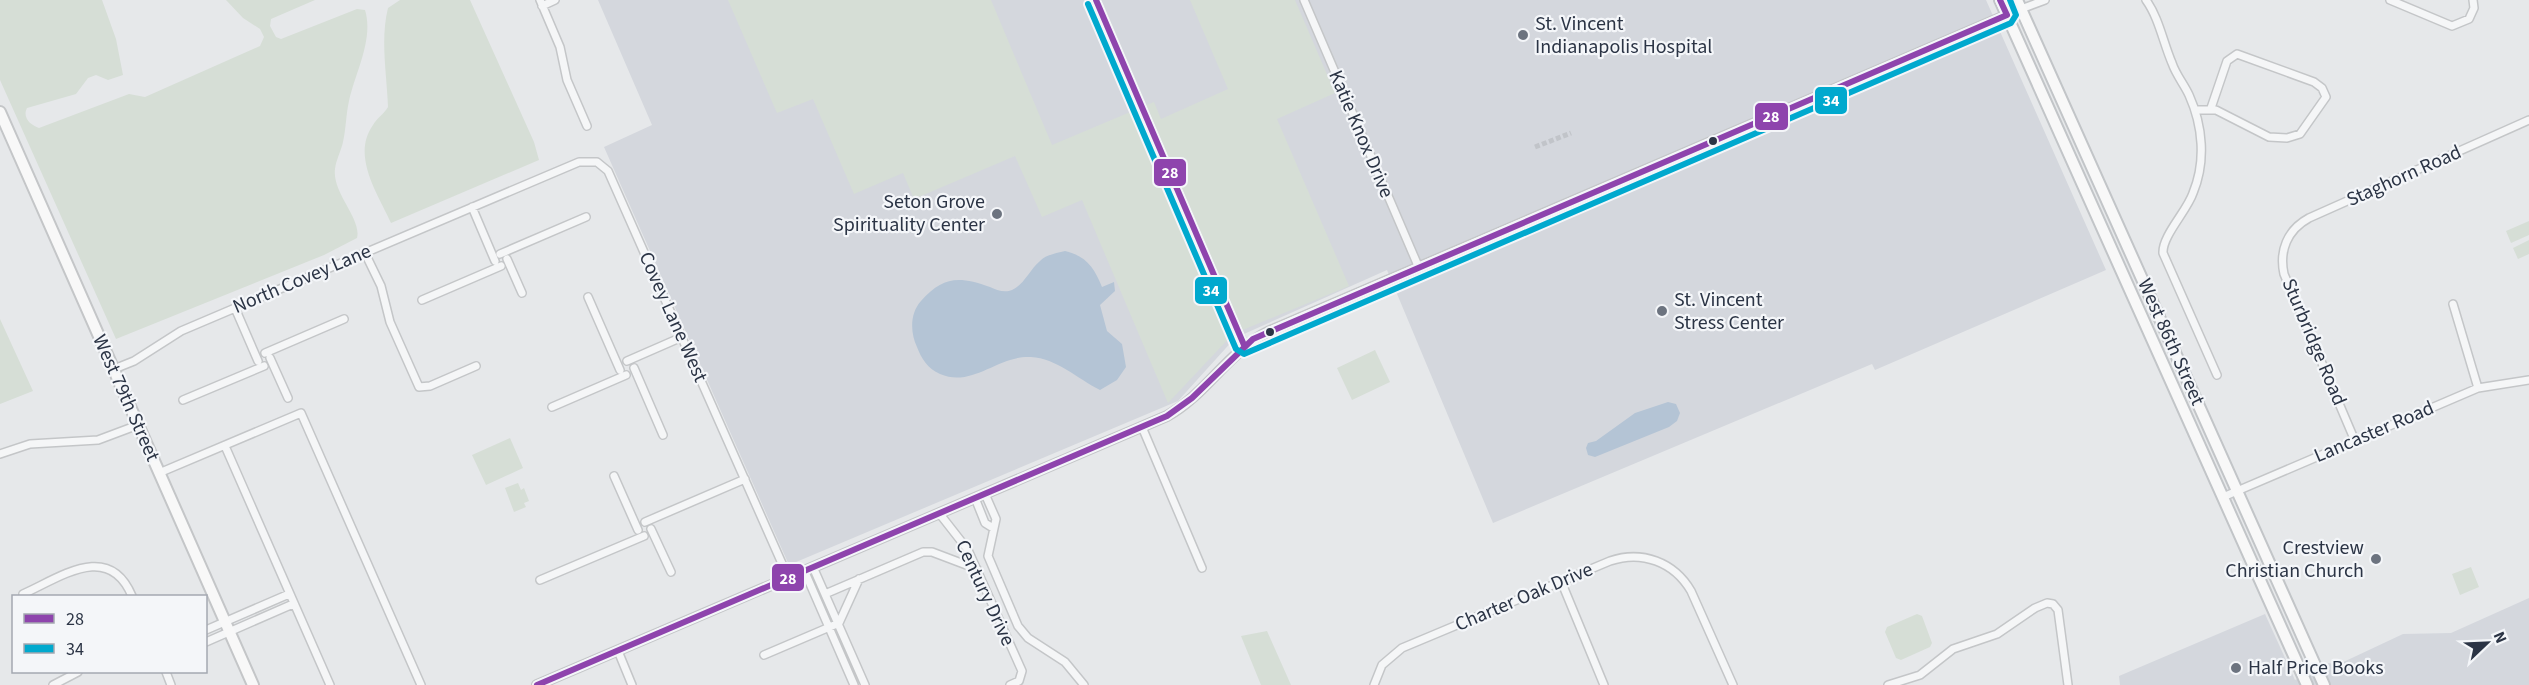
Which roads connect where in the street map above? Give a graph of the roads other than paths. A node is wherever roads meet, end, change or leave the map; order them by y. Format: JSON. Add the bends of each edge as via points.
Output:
{"nodes":[{"id":1,"x":555,"y":0,"type":"edge"},
{"id":2,"x":1096,"y":0,"type":"edge"},
{"id":3,"x":1304,"y":0,"type":"edge"},
{"id":4,"x":2000,"y":0,"type":"edge"},
{"id":5,"x":2044,"y":0,"type":"edge"},
{"id":6,"x":2146,"y":0,"type":"edge"},
{"id":7,"x":2390,"y":0,"type":"edge"},
{"id":8,"x":2474,"y":0,"type":"edge"},
{"id":9,"x":541,"y":3,"type":"edge"},
{"id":10,"x":2019,"y":5,"type":"edge"},
{"id":11,"x":2007,"y":15,"type":"junction"},
{"id":12,"x":2211,"y":108,"type":"junction"},
{"id":13,"x":2195,"y":110,"type":"junction"},
{"id":14,"x":0,"y":112,"type":"edge"},
{"id":15,"x":2529,"y":120,"type":"edge"},
{"id":16,"x":587,"y":126,"type":"dead end"},
{"id":17,"x":495,"y":197,"type":"joint"},
{"id":18,"x":472,"y":207,"type":"junction"},
{"id":19,"x":586,"y":217,"type":"dead end"},
{"id":20,"x":2286,"y":242,"type":"joint"},
{"id":21,"x":365,"y":253,"type":"junction"},
{"id":22,"x":504,"y":256,"type":"junction"},
{"id":23,"x":498,"y":263,"type":"junction"},
{"id":24,"x":1419,"y":268,"type":"junction"},
{"id":25,"x":522,"y":293,"type":"dead end"},
{"id":26,"x":588,"y":297,"type":"dead end"},
{"id":27,"x":422,"y":300,"type":"dead end"},
{"id":28,"x":2453,"y":304,"type":"dead end"},
{"id":29,"x":235,"y":308,"type":"junction"},
{"id":30,"x":344,"y":319,"type":"dead end"},
{"id":31,"x":682,"y":337,"type":"junction"},
{"id":32,"x":1244,"y":345,"type":"junction"},
{"id":33,"x":267,"y":356,"type":"junction"},
{"id":34,"x":627,"y":361,"type":"junction"},
{"id":35,"x":261,"y":363,"type":"junction"},
{"id":36,"x":476,"y":366,"type":"dead end"},
{"id":37,"x":634,"y":368,"type":"junction"},
{"id":38,"x":114,"y":369,"type":"junction"},
{"id":39,"x":620,"y":370,"type":"junction"},
{"id":40,"x":626,"y":375,"type":"junction"},
{"id":41,"x":2217,"y":375,"type":"dead end"},
{"id":42,"x":2529,"y":381,"type":"edge"},
{"id":43,"x":2478,"y":388,"type":"junction"},
{"id":44,"x":288,"y":398,"type":"dead end"},
{"id":45,"x":183,"y":400,"type":"dead end"},
{"id":46,"x":552,"y":407,"type":"dead end"},
{"id":47,"x":138,"y":425,"type":"junction"},
{"id":48,"x":1142,"y":427,"type":"junction"},
{"id":49,"x":663,"y":435,"type":"dead end"},
{"id":50,"x":2355,"y":441,"type":"junction"},
{"id":51,"x":225,"y":446,"type":"junction"},
{"id":52,"x":0,"y":454,"type":"edge"},
{"id":53,"x":159,"y":473,"type":"junction"},
{"id":54,"x":614,"y":476,"type":"dead end"},
{"id":55,"x":745,"y":479,"type":"junction"},
{"id":56,"x":2238,"y":491,"type":"junction"},
{"id":57,"x":985,"y":494,"type":"junction"},
{"id":58,"x":2223,"y":497,"type":"junction"},
{"id":59,"x":975,"y":498,"type":"junction"},
{"id":60,"x":939,"y":513,"type":"junction"},
{"id":61,"x":645,"y":522,"type":"junction"},
{"id":62,"x":993,"y":528,"type":"junction"},
{"id":63,"x":651,"y":529,"type":"junction"},
{"id":64,"x":641,"y":533,"type":"junction"},
{"id":65,"x":809,"y":568,"type":"junction"},
{"id":66,"x":1202,"y":568,"type":"dead end"},
{"id":67,"x":977,"y":569,"type":"junction"},
{"id":68,"x":670,"y":572,"type":"dead end"},
{"id":69,"x":788,"y":578,"type":"junction"},
{"id":70,"x":859,"y":579,"type":"junction"},
{"id":71,"x":540,"y":580,"type":"dead end"},
{"id":72,"x":1561,"y":581,"type":"junction"},
{"id":73,"x":23,"y":594,"type":"dead end"},
{"id":74,"x":289,"y":594,"type":"junction"},
{"id":75,"x":825,"y":594,"type":"junction"},
{"id":76,"x":131,"y":595,"type":"edge"},
{"id":77,"x":293,"y":604,"type":"junction"},
{"id":78,"x":225,"y":621,"type":"junction"},
{"id":79,"x":839,"y":623,"type":"junction"},
{"id":80,"x":829,"y":627,"type":"junction"},
{"id":81,"x":207,"y":630,"type":"edge"},
{"id":82,"x":230,"y":632,"type":"junction"},
{"id":83,"x":207,"y":642,"type":"edge"},
{"id":84,"x":618,"y":651,"type":"junction"},
{"id":85,"x":764,"y":655,"type":"dead end"},
{"id":86,"x":76,"y":673,"type":"edge"},
{"id":87,"x":53,"y":685,"type":"edge"},
{"id":88,"x":253,"y":685,"type":"edge"},
{"id":89,"x":330,"y":685,"type":"edge"},
{"id":90,"x":421,"y":685,"type":"edge"},
{"id":91,"x":537,"y":685,"type":"edge"},
{"id":92,"x":632,"y":685,"type":"edge"},
{"id":93,"x":854,"y":685,"type":"edge"},
{"id":94,"x":865,"y":685,"type":"edge"},
{"id":95,"x":1010,"y":685,"type":"edge"},
{"id":96,"x":1084,"y":685,"type":"edge"},
{"id":97,"x":1374,"y":685,"type":"edge"},
{"id":98,"x":1604,"y":685,"type":"edge"},
{"id":99,"x":1733,"y":685,"type":"edge"},
{"id":100,"x":1888,"y":685,"type":"edge"},
{"id":101,"x":2068,"y":685,"type":"edge"},
{"id":102,"x":2307,"y":685,"type":"edge"},
{"id":103,"x":2324,"y":685,"type":"edge"}],
"edges":[{"from":1,"to":9,"type":"street"},
{"from":2,"to":32,"type":"street"},
{"from":3,"to":24,"type":"street","name":"Katie Knox Drive"},
{"from":4,"to":11,"type":"main road","name":"West 86th Street"},
{"from":5,"to":10,"type":"street"},
{"from":6,"to":13,"type":"street"},
{"from":7,"to":8,"type":"street","via":[[2452,26],[2469,19]]},
{"from":9,"to":16,"type":"street"},
{"from":10,"to":11,"type":"street"},
{"from":10,"to":56,"type":"main road","name":"West 86th Street"},
{"from":11,"to":24,"type":"street"},
{"from":11,"to":58,"type":"main road","name":"West 86th Street"},
{"from":12,"to":12,"type":"street","via":[[2269,136],[2287,138],[2300,135],[2326,97],[2314,82],[2237,54],[2227,61]]},
{"from":12,"to":13,"type":"street"},
{"from":13,"to":41,"type":"street","via":[[2201,138],[2198,178],[2187,208],[2163,249]]},
{"from":14,"to":38,"type":"main road","name":"West 79th Street"},
{"from":15,"to":20,"type":"street","name":"Staghorn Road","via":[[2309,218],[2295,228]]},
{"from":17,"to":18,"type":"street","name":"North Covey Lane"},
{"from":17,"to":31,"type":"street","name":"Covey Lane West","via":[[582,161],[603,166],[609,171]]},
{"from":18,"to":21,"type":"street","name":"North Covey Lane"},
{"from":18,"to":23,"type":"street"},
{"from":19,"to":22,"type":"street"},
{"from":20,"to":50,"type":"street","name":"Sturbridge Road","via":[[2284,274]]},
{"from":21,"to":29,"type":"street","name":"North Covey Lane"},
{"from":21,"to":36,"type":"street","via":[[419,387]]},
{"from":22,"to":23,"type":"street"},
{"from":22,"to":25,"type":"street"},
{"from":23,"to":27,"type":"street"},
{"from":24,"to":32,"type":"street"},
{"from":26,"to":39,"type":"street"},
{"from":28,"to":43,"type":"street"},
{"from":29,"to":35,"type":"street"},
{"from":29,"to":38,"type":"street","name":"North Covey Lane","via":[[174,334],[134,361]]},
{"from":30,"to":33,"type":"street"},
{"from":31,"to":34,"type":"street"},
{"from":31,"to":55,"type":"street","name":"Covey Lane West"},
{"from":32,"to":48,"type":"street","via":[[1196,396]]},
{"from":33,"to":35,"type":"street","via":[[269,363]]},
{"from":33,"to":44,"type":"street"},
{"from":34,"to":37,"type":"street"},
{"from":34,"to":39,"type":"street"},
{"from":35,"to":45,"type":"street"},
{"from":37,"to":40,"type":"street"},
{"from":37,"to":49,"type":"street"},
{"from":38,"to":47,"type":"main road","name":"West 79th Street"},
{"from":39,"to":40,"type":"street"},
{"from":40,"to":46,"type":"street"},
{"from":42,"to":43,"type":"street","name":"Lancaster Road"},
{"from":43,"to":50,"type":"street","name":"Lancaster Road"},
{"from":47,"to":52,"type":"street","via":[[98,440],[30,444]]},
{"from":47,"to":53,"type":"main road","name":"West 79th Street"},
{"from":48,"to":57,"type":"street"},
{"from":48,"to":66,"type":"street"},
{"from":50,"to":56,"type":"street","name":"Lancaster Road"},
{"from":51,"to":53,"type":"street"},
{"from":51,"to":74,"type":"street"},
{"from":51,"to":90,"type":"street","via":[[301,413]]},
{"from":53,"to":78,"type":"main road","name":"West 79th Street"},
{"from":54,"to":64,"type":"street"},
{"from":55,"to":61,"type":"street"},
{"from":55,"to":69,"type":"street","name":"Covey Lane West"},
{"from":56,"to":58,"type":"street","name":"Lancaster Road"},
{"from":56,"to":103,"type":"main road","name":"West 86th Street"},
{"from":57,"to":59,"type":"street"},
{"from":57,"to":62,"type":"street","via":[[996,519]]},
{"from":58,"to":102,"type":"main road","name":"West 86th Street"},
{"from":59,"to":60,"type":"street"},
{"from":59,"to":62,"type":"street","via":[[985,523]]},
{"from":60,"to":65,"type":"street"},
{"from":60,"to":67,"type":"street","name":"Century Drive","via":[[966,546]]},
{"from":61,"to":63,"type":"street"},
{"from":61,"to":64,"type":"street","via":[[639,524]]},
{"from":62,"to":96,"type":"street","via":[[988,556],[1018,626],[1028,638],[1065,662]]},
{"from":63,"to":64,"type":"street","via":[[649,534]]},
{"from":63,"to":68,"type":"street"},
{"from":64,"to":71,"type":"street"},
{"from":65,"to":69,"type":"street"},
{"from":65,"to":75,"type":"street"},
{"from":65,"to":80,"type":"street"},
{"from":67,"to":70,"type":"street","via":[[924,552]]},
{"from":67,"to":95,"type":"street","name":"Century Drive","via":[[1022,671],[1021,677]]},
{"from":69,"to":84,"type":"street"},
{"from":70,"to":75,"type":"street"},
{"from":70,"to":79,"type":"street"},
{"from":72,"to":97,"type":"street","name":"Charter Oak Drive","via":[[1402,648],[1387,659]]},
{"from":72,"to":98,"type":"street"},
{"from":72,"to":99,"type":"street","name":"Charter Oak Drive","via":[[1632,556],[1657,560],[1681,576],[1691,591]]},
{"from":73,"to":76,"type":"street","via":[[88,566],[100,566],[112,570],[127,584]]},
{"from":74,"to":77,"type":"street"},
{"from":74,"to":78,"type":"street"},
{"from":75,"to":79,"type":"street"},
{"from":77,"to":82,"type":"street"},
{"from":77,"to":89,"type":"street"},
{"from":78,"to":81,"type":"street"},
{"from":78,"to":82,"type":"main road","name":"West 79th Street"},
{"from":79,"to":80,"type":"street"},
{"from":79,"to":94,"type":"street"},
{"from":80,"to":85,"type":"street"},
{"from":80,"to":93,"type":"street"},
{"from":82,"to":83,"type":"street"},
{"from":82,"to":88,"type":"main road","name":"West 79th Street"},
{"from":84,"to":91,"type":"street"},
{"from":84,"to":92,"type":"street"},
{"from":86,"to":87,"type":"street"},
{"from":100,"to":101,"type":"street","via":[[1923,673],[1953,649],[1997,634],[2047,603],[2058,610]]}]}
